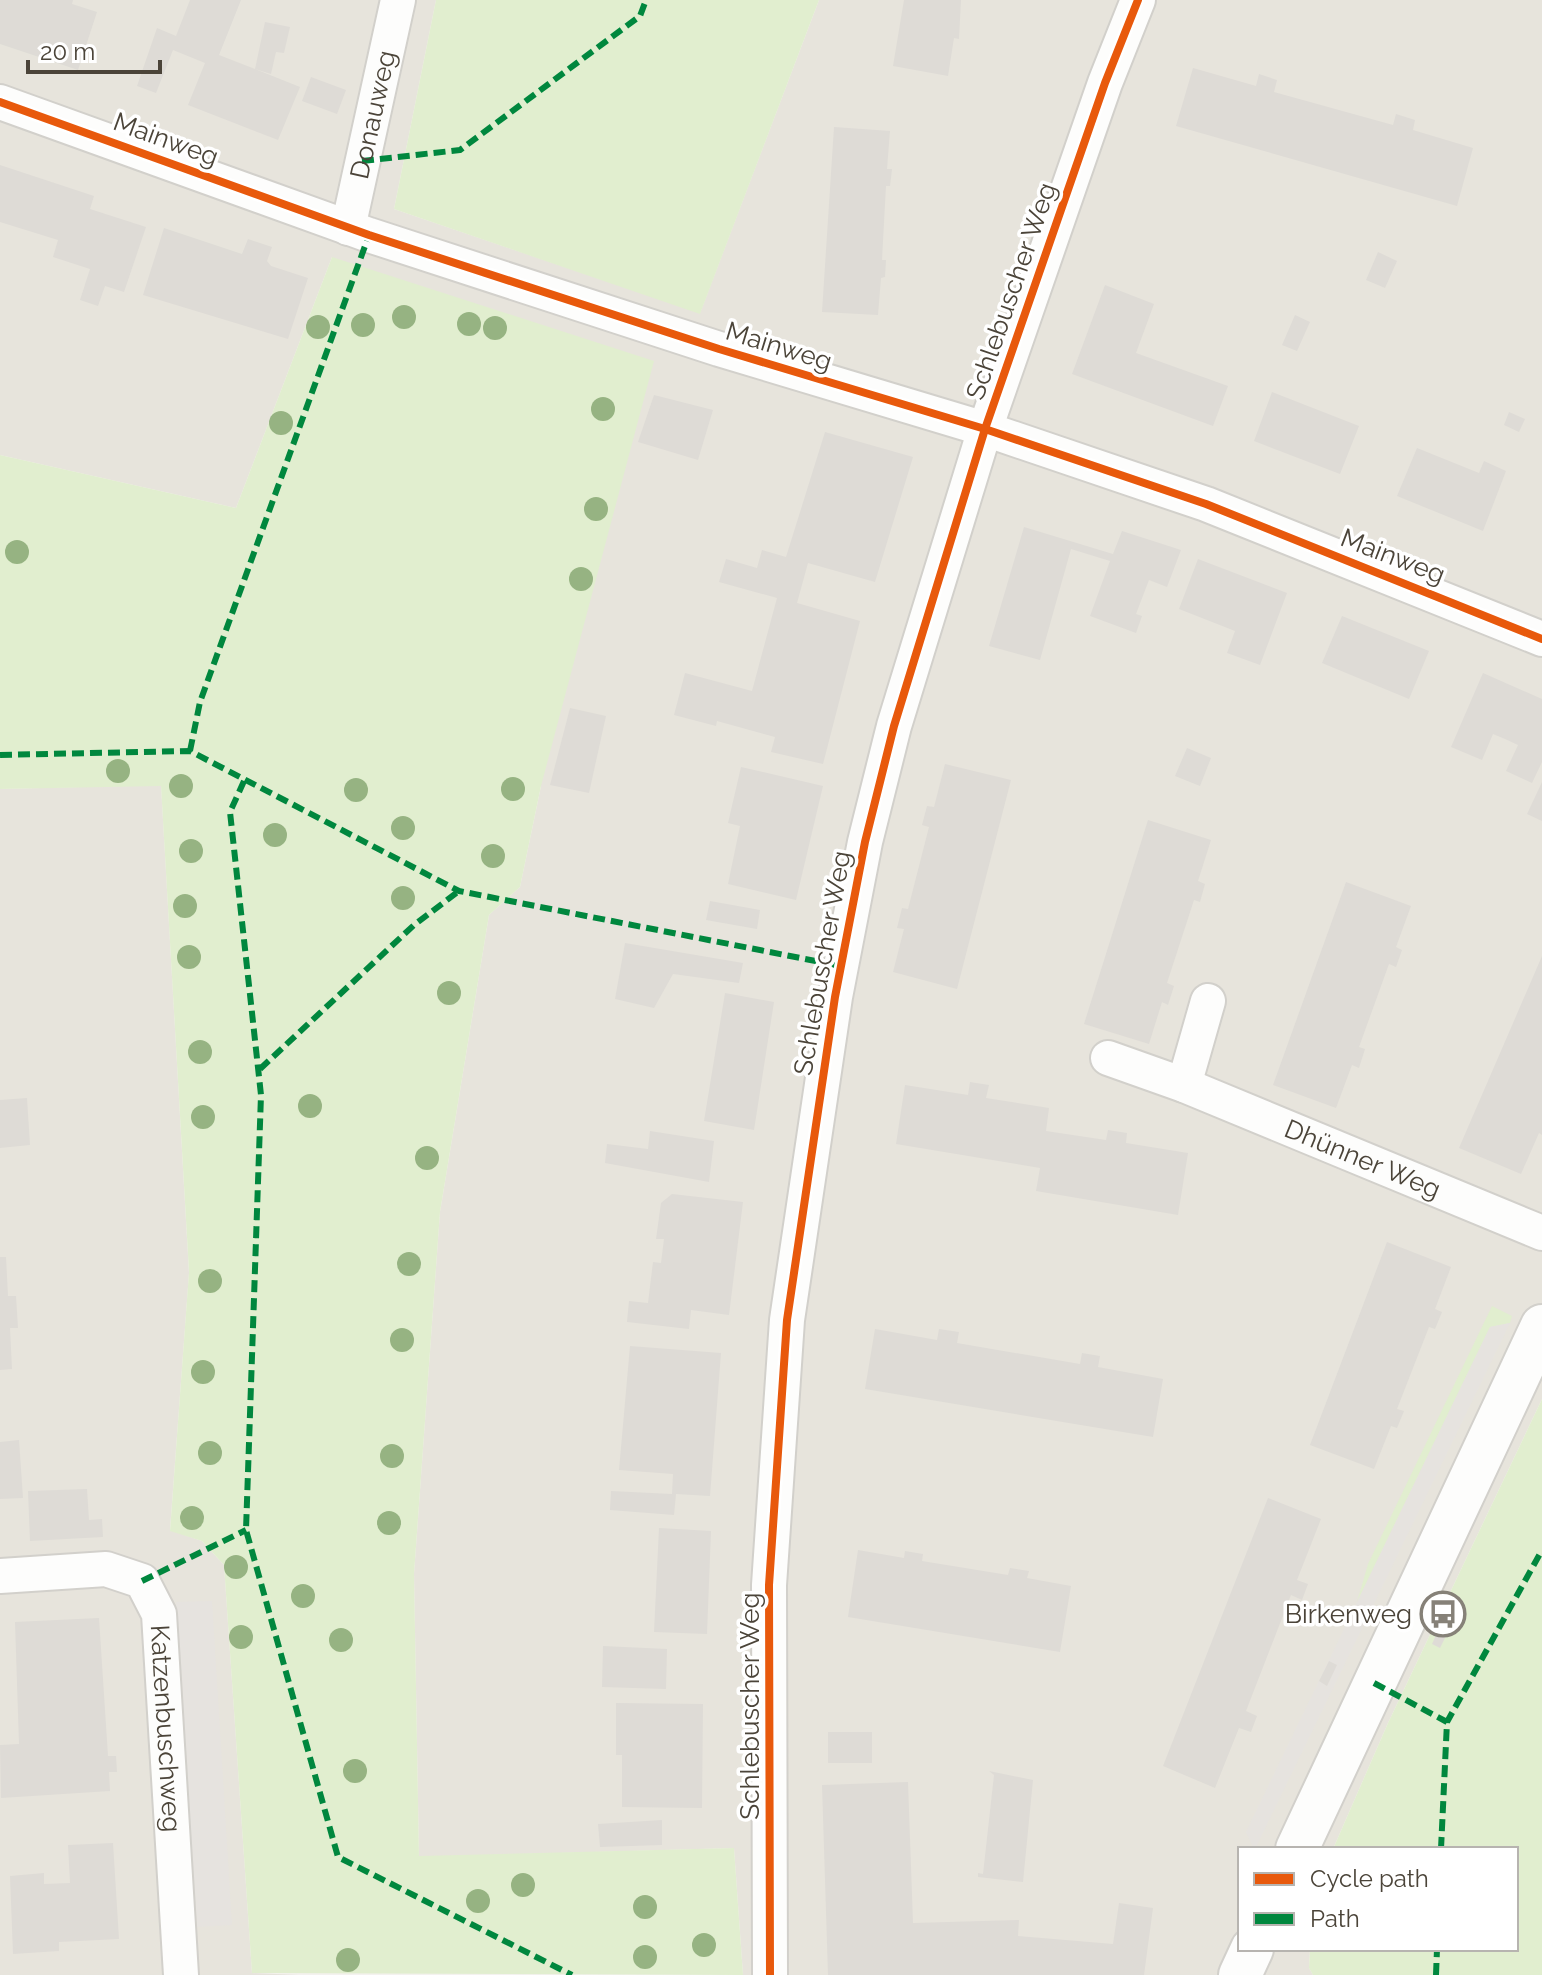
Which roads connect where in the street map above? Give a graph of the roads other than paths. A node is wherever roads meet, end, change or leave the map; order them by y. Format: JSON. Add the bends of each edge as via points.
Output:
{"nodes":[{"id":1,"x":398,"y":0,"type":"edge"},
{"id":2,"x":1138,"y":0,"type":"edge"},
{"id":3,"x":0,"y":102,"type":"edge"},
{"id":4,"x":348,"y":228,"type":"junction"},
{"id":5,"x":985,"y":429,"type":"junction"},
{"id":6,"x":1542,"y":639,"type":"edge"},
{"id":7,"x":1208,"y":1001,"type":"dead end"},
{"id":8,"x":1108,"y":1058,"type":"dead end"},
{"id":9,"x":1184,"y":1085,"type":"junction"},
{"id":10,"x":1542,"y":1233,"type":"edge"},
{"id":11,"x":1542,"y":1326,"type":"edge"},
{"id":12,"x":0,"y":1576,"type":"edge"},
{"id":13,"x":1298,"y":1847,"type":"edge"},
{"id":14,"x":1251,"y":1951,"type":"edge"},
{"id":15,"x":181,"y":1975,"type":"edge"},
{"id":16,"x":770,"y":1975,"type":"edge"},
{"id":17,"x":1240,"y":1975,"type":"edge"}],
"edges":[{"from":1,"to":4,"type":"street","name":"Donauweg"},
{"from":2,"to":5,"type":"street","name":"Schlebuscher Weg"},
{"from":3,"to":4,"type":"street","name":"Mainweg"},
{"from":4,"to":5,"type":"street","name":"Mainweg"},
{"from":5,"to":6,"type":"street","name":"Mainweg","via":[[1206,504]]},
{"from":5,"to":16,"type":"street","name":"Schlebuscher Weg","via":[[894,726],[865,842],[813,1134],[787,1320],[769,1585]]},
{"from":7,"to":9,"type":"street"},
{"from":8,"to":9,"type":"street","name":"Dhünner Weg"},
{"from":9,"to":10,"type":"street","name":"Dhünner Weg"},
{"from":11,"to":13,"type":"street"},
{"from":12,"to":15,"type":"street","name":"Katzenbuschweg","via":[[106,1569],[142,1581],[159,1614]]},
{"from":14,"to":17,"type":"street"}]}
